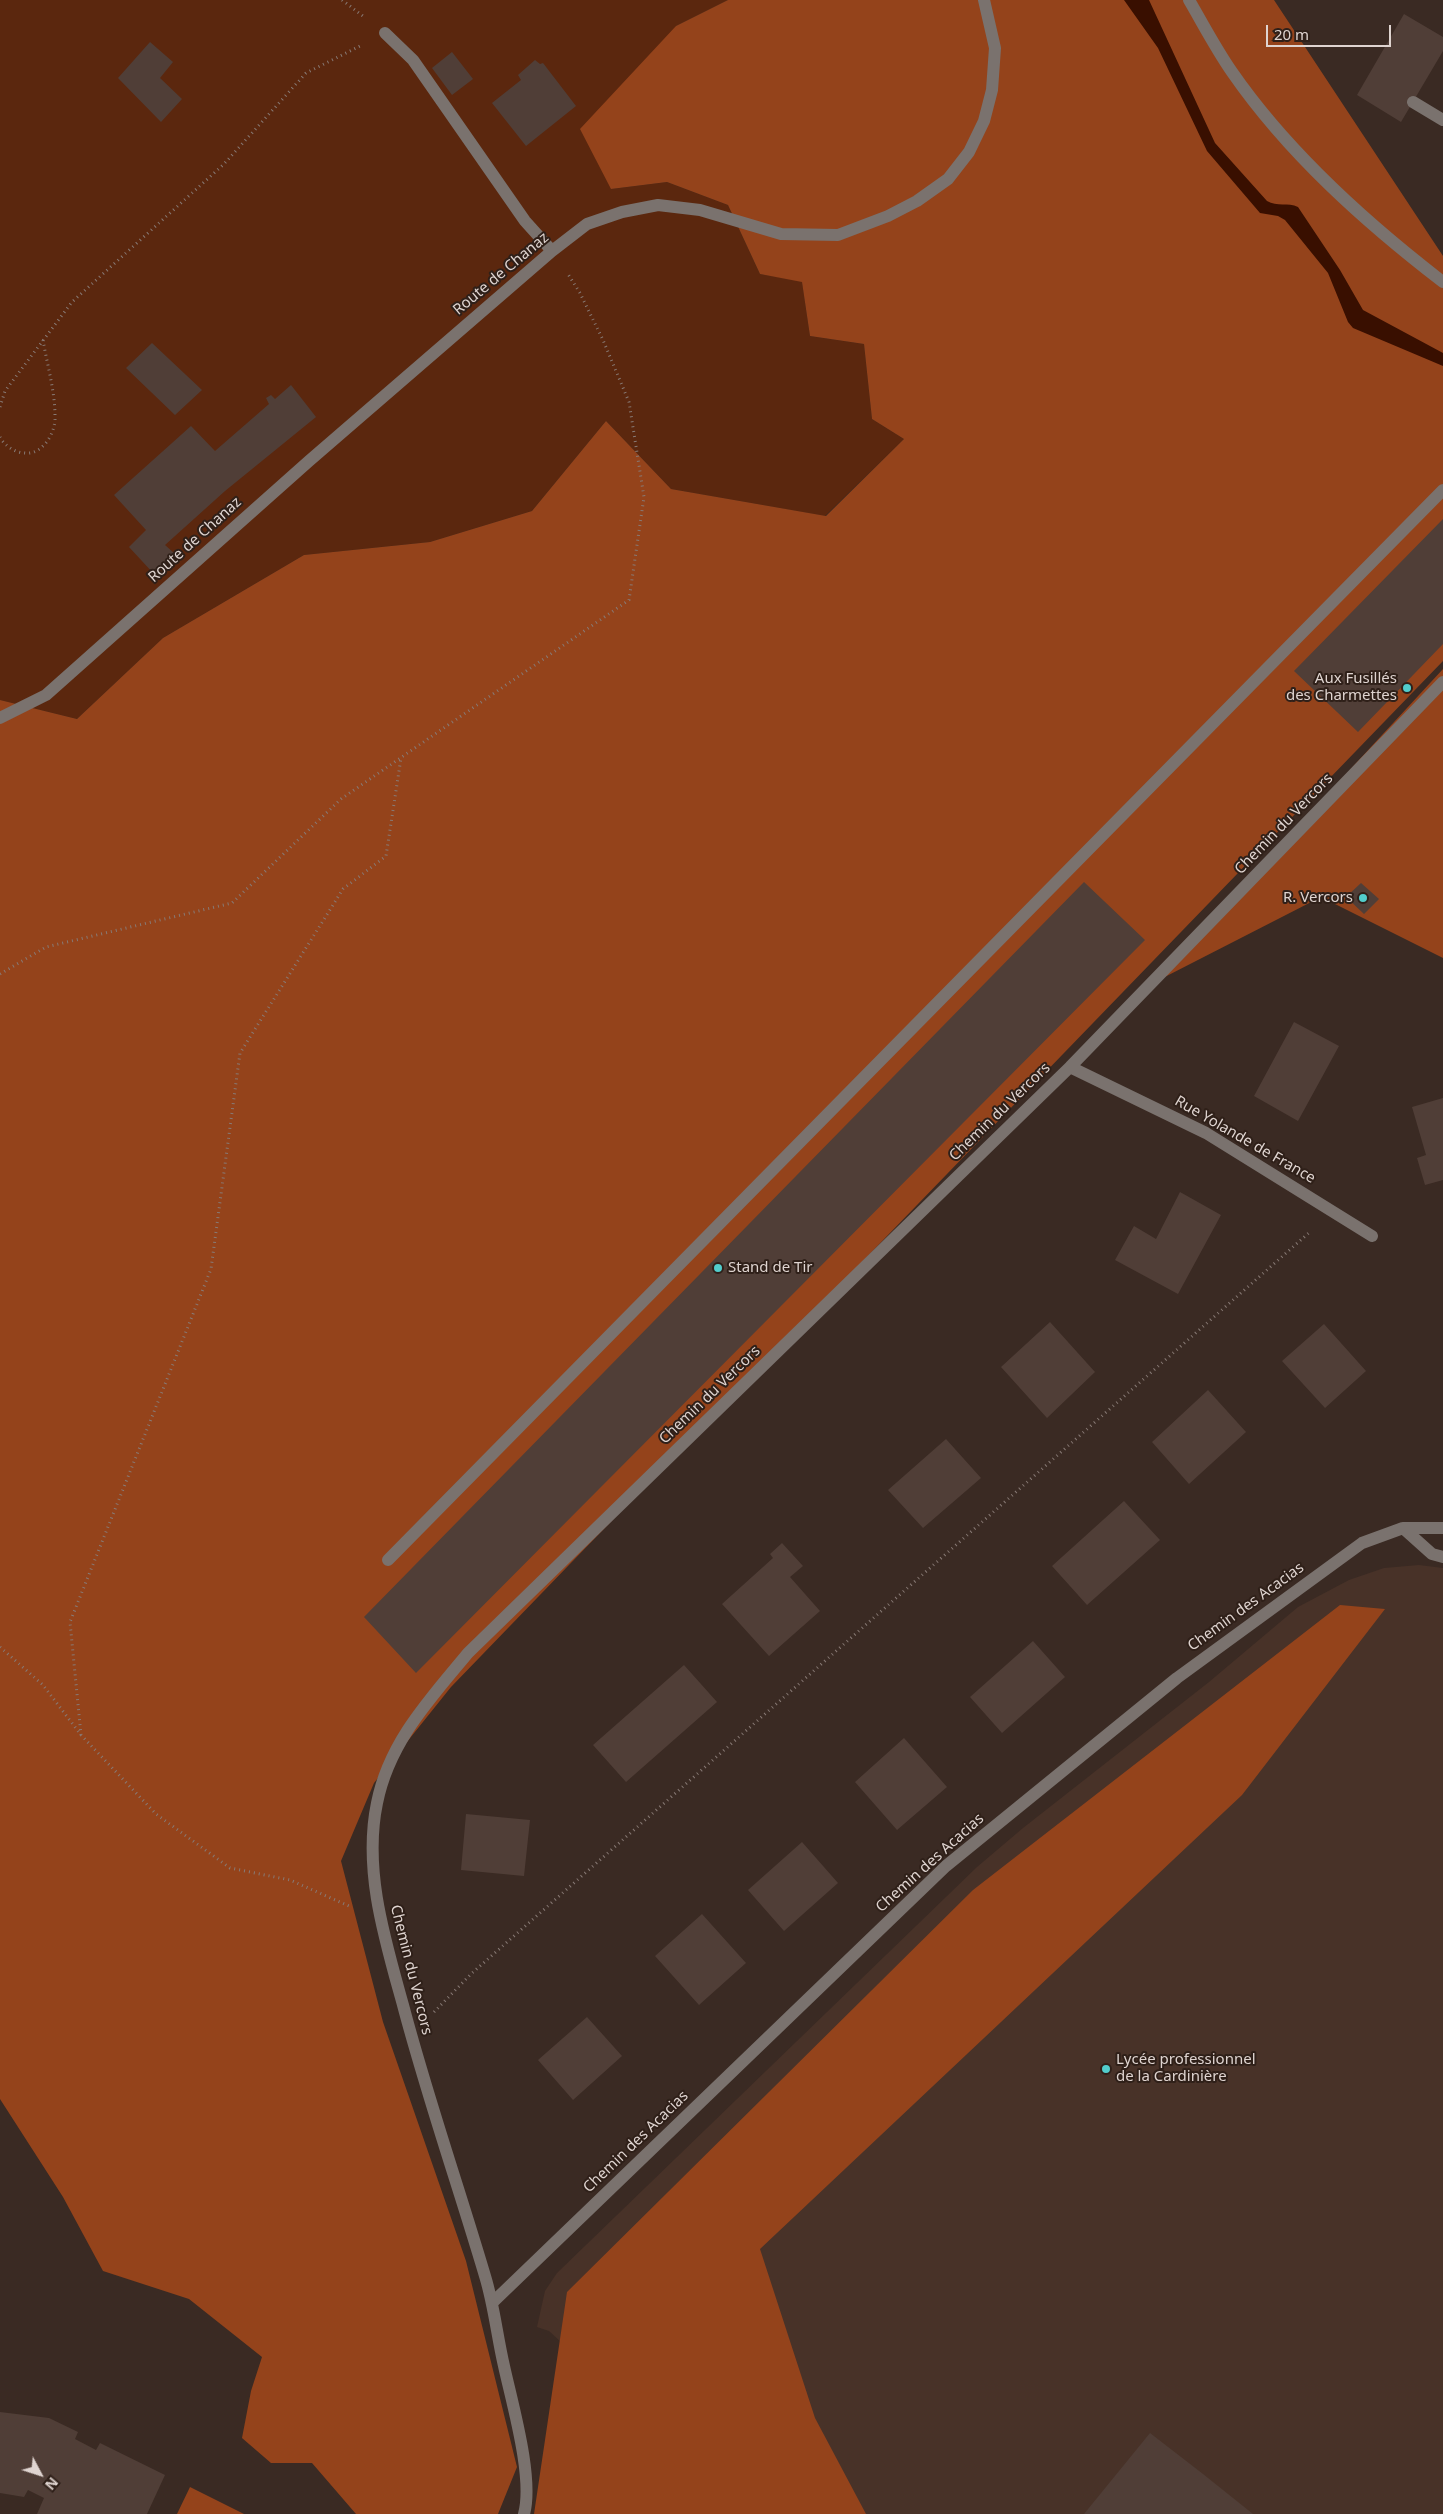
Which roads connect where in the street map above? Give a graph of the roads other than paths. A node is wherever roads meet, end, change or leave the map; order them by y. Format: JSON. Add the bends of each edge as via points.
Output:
{"nodes":[{"id":1,"x":984,"y":0,"type":"edge"},
{"id":2,"x":1189,"y":0,"type":"edge"},
{"id":3,"x":385,"y":33,"type":"road end"},
{"id":4,"x":1413,"y":102,"type":"dead end"},
{"id":5,"x":1443,"y":120,"type":"edge"},
{"id":6,"x":552,"y":251,"type":"junction"},
{"id":7,"x":1443,"y":282,"type":"edge"},
{"id":8,"x":1443,"y":490,"type":"edge"},
{"id":9,"x":1443,"y":682,"type":"edge"},
{"id":10,"x":0,"y":718,"type":"edge"},
{"id":11,"x":1070,"y":1067,"type":"junction"},
{"id":12,"x":1372,"y":1236,"type":"dead end"},
{"id":13,"x":1403,"y":1528,"type":"junction"},
{"id":14,"x":1443,"y":1528,"type":"edge"},
{"id":15,"x":1443,"y":1556,"type":"edge"},
{"id":16,"x":388,"y":1560,"type":"dead end"},
{"id":17,"x":492,"y":2303,"type":"junction"},
{"id":18,"x":524,"y":2514,"type":"edge"}],
"edges":[{"from":1,"to":6,"type":"street","name":"Route de Chanaz","via":[[995,48],[992,90],[984,121],[969,152],[948,178],[917,201],[838,235],[781,234],[700,210],[658,205],[586,224]]},
{"from":2,"to":7,"type":"street","via":[[1233,73],[1272,123],[1367,219]]},
{"from":3,"to":6,"type":"street","via":[[413,60],[525,221]]},
{"from":4,"to":5,"type":"street"},
{"from":6,"to":10,"type":"street","name":"Route de Chanaz","via":[[309,460],[46,695]]},
{"from":8,"to":16,"type":"street"},
{"from":9,"to":11,"type":"street","name":"Chemin du Vercors"},
{"from":11,"to":12,"type":"street","name":"Rue Yolande de France","via":[[1206,1133]]},
{"from":11,"to":17,"type":"street","name":"Chemin du Vercors","via":[[468,1653],[402,1736],[386,1771],[372,1834],[379,1918],[411,2036]]},
{"from":13,"to":14,"type":"street","name":"Chemin des Acacias"},
{"from":13,"to":15,"type":"street","via":[[1432,1554]]},
{"from":13,"to":17,"type":"street","name":"Chemin des Acacias","via":[[1362,1543],[1193,1667],[946,1866]]},
{"from":17,"to":18,"type":"street","name":"Chemin du Vercors","via":[[526,2481]]}]}
